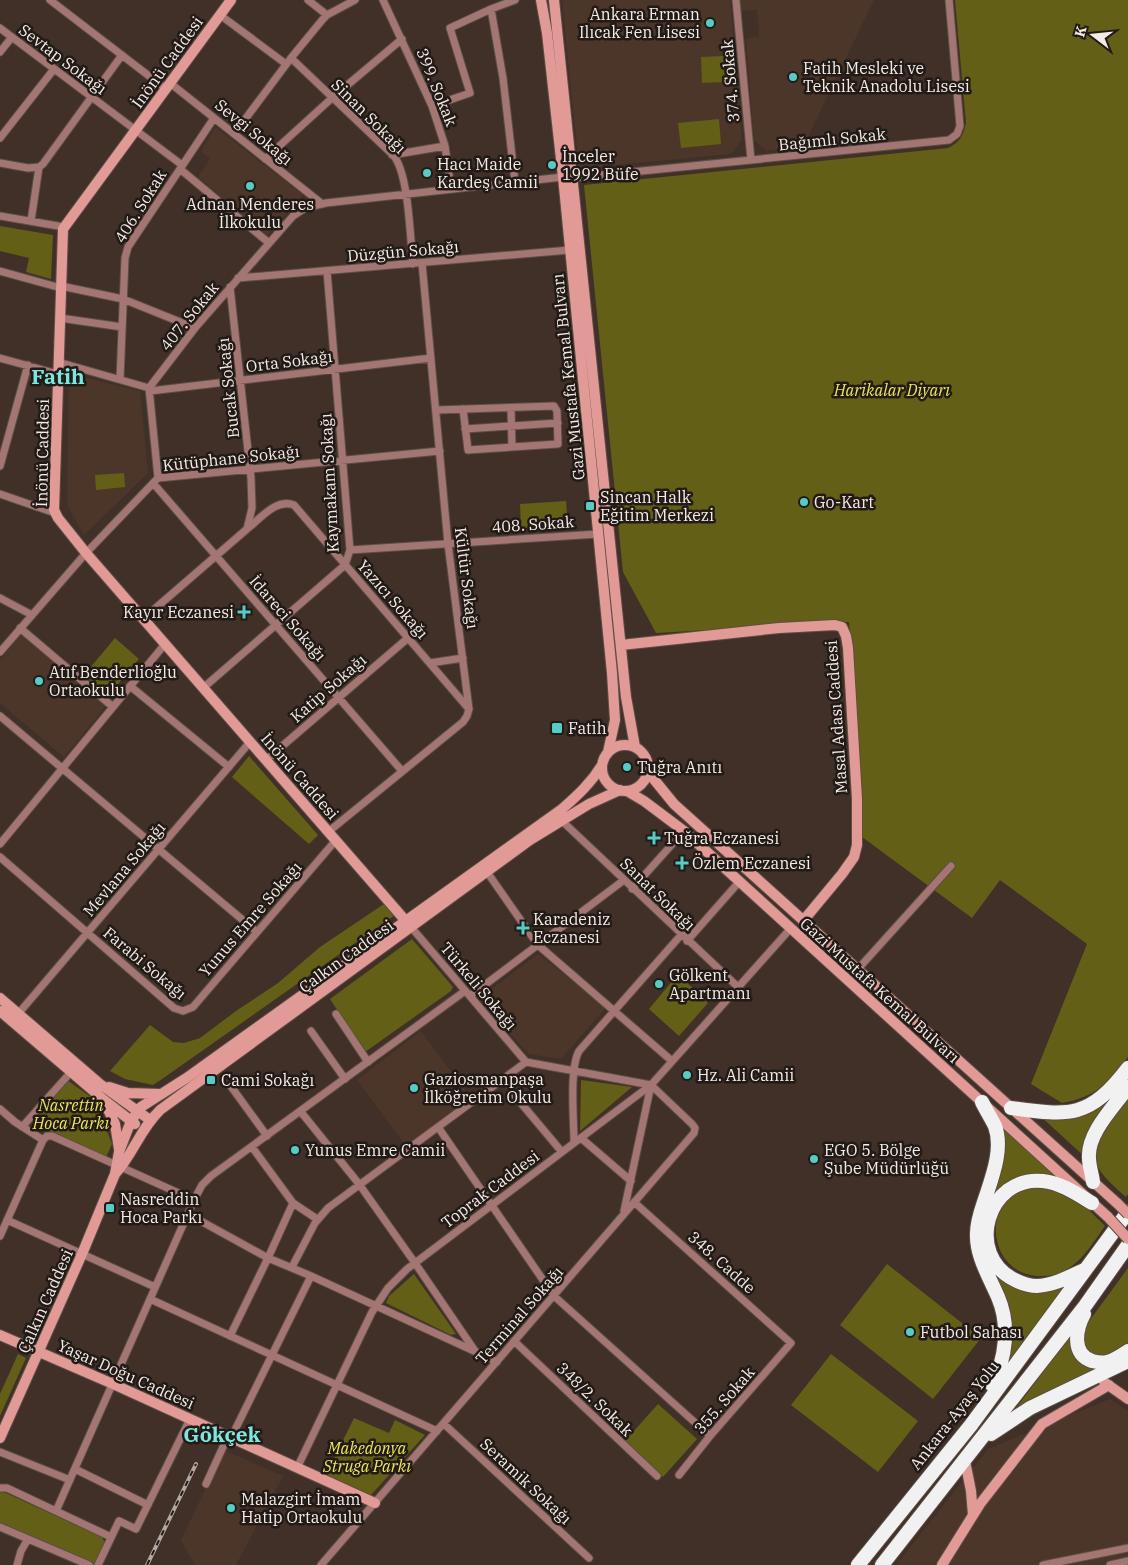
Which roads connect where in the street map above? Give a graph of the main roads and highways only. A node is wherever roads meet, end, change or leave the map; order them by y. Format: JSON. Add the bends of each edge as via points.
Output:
{"nodes":[{"id":1,"x":231,"y":0,"type":"edge"},
{"id":2,"x":541,"y":0,"type":"edge"},
{"id":3,"x":554,"y":0,"type":"edge"},
{"id":4,"x":567,"y":178,"type":"junction"},
{"id":5,"x":620,"y":645,"type":"junction"},
{"id":6,"x":635,"y":747,"type":"junction"},
{"id":7,"x":608,"y":752,"type":"junction"},
{"id":8,"x":602,"y":765,"type":"junction"},
{"id":9,"x":648,"y":772,"type":"junction"},
{"id":10,"x":623,"y":791,"type":"junction"},
{"id":11,"x":803,"y":921,"type":"junction"},
{"id":12,"x":408,"y":924,"type":"junction"},
{"id":13,"x":0,"y":998,"type":"edge"},
{"id":14,"x":0,"y":1011,"type":"edge"},
{"id":15,"x":1128,"y":1068,"type":"edge"},
{"id":16,"x":100,"y":1084,"type":"junction"},
{"id":17,"x":1128,"y":1087,"type":"edge"},
{"id":18,"x":159,"y":1094,"type":"junction"},
{"id":19,"x":104,"y":1100,"type":"junction"},
{"id":20,"x":982,"y":1102,"type":"junction"},
{"id":21,"x":1011,"y":1108,"type":"junction"},
{"id":22,"x":138,"y":1111,"type":"junction"},
{"id":23,"x":150,"y":1120,"type":"junction"},
{"id":24,"x":131,"y":1121,"type":"junction"},
{"id":25,"x":143,"y":1131,"type":"junction"},
{"id":26,"x":119,"y":1152,"type":"junction"},
{"id":27,"x":117,"y":1168,"type":"junction"},
{"id":28,"x":1093,"y":1182,"type":"junction"},
{"id":29,"x":1092,"y":1202,"type":"junction"},
{"id":30,"x":1125,"y":1210,"type":"edge"},
{"id":31,"x":1128,"y":1239,"type":"edge"},
{"id":32,"x":1128,"y":1245,"type":"edge"},
{"id":33,"x":1084,"y":1270,"type":"junction"},
{"id":34,"x":1100,"y":1285,"type":"junction"},
{"id":35,"x":0,"y":1336,"type":"edge"},
{"id":36,"x":1128,"y":1351,"type":"edge"},
{"id":37,"x":39,"y":1352,"type":"junction"},
{"id":38,"x":1128,"y":1361,"type":"edge"},
{"id":39,"x":1103,"y":1381,"type":"junction"},
{"id":40,"x":1128,"y":1399,"type":"edge"},
{"id":41,"x":971,"y":1425,"type":"junction"},
{"id":42,"x":0,"y":1438,"type":"edge"},
{"id":43,"x":980,"y":1441,"type":"junction"},
{"id":44,"x":965,"y":1461,"type":"junction"},
{"id":45,"x":375,"y":1503,"type":"road end"},
{"id":46,"x":973,"y":1515,"type":"junction"},
{"id":47,"x":858,"y":1565,"type":"edge"},
{"id":48,"x":882,"y":1565,"type":"edge"},
{"id":49,"x":942,"y":1565,"type":"edge"}],
"edges":[{"from":1,"to":12,"type":"main road","name":"İnönü Caddesi","via":[[64,227],[55,513],[86,553]]},
{"from":2,"to":4,"type":"main road","name":"Gazi Mustafa Kemal Bulvarı"},
{"from":3,"to":4,"type":"main road","name":"Gazi Mustafa Kemal Bulvarı"},
{"from":4,"to":5,"type":"main road","name":"Gazi Mustafa Kemal Bulvarı"},
{"from":4,"to":7,"type":"main road","name":"Gazi Mustafa Kemal Bulvarı","via":[[570,250],[615,720]]},
{"from":5,"to":6,"type":"main road","name":"Gazi Mustafa Kemal Bulvarı"},
{"from":5,"to":11,"type":"main road","name":"Masal Adası Caddesi","via":[[779,628],[842,627],[848,648],[857,845],[846,869]]},
{"from":6,"to":7,"type":"main road","via":[[621,745]]},
{"from":6,"to":9,"type":"main road","via":[[645,756]]},
{"from":7,"to":8,"type":"main road"},
{"from":8,"to":10,"type":"main road","via":[[604,779]]},
{"from":8,"to":12,"type":"main road","name":"Çalkın Caddesi","via":[[592,782],[562,809]]},
{"from":9,"to":10,"type":"main road","via":[[640,785]]},
{"from":9,"to":11,"type":"main road","name":"Gazi Mustafa Kemal Bulvarı","via":[[674,804]]},
{"from":10,"to":12,"type":"main road","name":"Çalkın Caddesi","via":[[589,804],[561,820]]},
{"from":10,"to":20,"type":"main road","name":"Gazi Mustafa Kemal Bulvarı","via":[[644,801],[684,831]]},
{"from":11,"to":21,"type":"main road","name":"Gazi Mustafa Kemal Bulvarı"},
{"from":12,"to":18,"type":"main road","name":"Çalkın Caddesi"},
{"from":12,"to":23,"type":"main road","name":"Çalkın Caddesi"},
{"from":13,"to":16,"type":"main road"},
{"from":14,"to":19,"type":"main road"},
{"from":15,"to":21,"type":"highway","via":[[1105,1096],[1086,1108],[1060,1113]]},
{"from":16,"to":18,"type":"main road","via":[[128,1093]]},
{"from":16,"to":22,"type":"main road"},
{"from":17,"to":28,"type":"highway","via":[[1090,1143]]},
{"from":18,"to":22,"type":"main road","name":"Çalkın Caddesi"},
{"from":19,"to":24,"type":"main road"},
{"from":19,"to":26,"type":"main road","name":"Çalkın Caddesi","via":[[115,1124]]},
{"from":20,"to":29,"type":"main road","name":"Gazi Mustafa Kemal Bulvarı"},
{"from":20,"to":41,"type":"highway","via":[[998,1139],[997,1160],[976,1232],[981,1260],[999,1298],[1005,1330],[1000,1370]]},
{"from":21,"to":28,"type":"main road","name":"Gazi Mustafa Kemal Bulvarı"},
{"from":22,"to":23,"type":"main road"},
{"from":22,"to":24,"type":"main road","name":"Çalkın Caddesi"},
{"from":23,"to":25,"type":"main road","name":"Çalkın Caddesi"},
{"from":24,"to":25,"type":"main road"},
{"from":24,"to":26,"type":"main road","name":"Çalkın Caddesi"},
{"from":25,"to":27,"type":"main road","name":"Çalkın Caddesi"},
{"from":26,"to":27,"type":"main road","name":"Çalkın Caddesi"},
{"from":27,"to":37,"type":"main road","name":"Çalkın Caddesi"},
{"from":28,"to":30,"type":"main road","name":"Gazi Mustafa Kemal Bulvarı"},
{"from":29,"to":31,"type":"main road","name":"Gazi Mustafa Kemal Bulvarı","bridge":true},
{"from":29,"to":33,"type":"highway","via":[[1060,1185],[1043,1181],[1022,1183],[1002,1195],[994,1206],[986,1231],[994,1264],[1006,1276],[1020,1282],[1036,1286],[1056,1282]]},
{"from":30,"to":33,"type":"highway","name":"Ankara-Ayaş Yolu"},
{"from":32,"to":34,"type":"highway"},
{"from":33,"to":41,"type":"highway","name":"Ankara-Ayaş Yolu"},
{"from":34,"to":36,"type":"highway","via":[[1080,1322],[1078,1347],[1081,1354],[1095,1362],[1107,1362]]},
{"from":34,"to":43,"type":"highway"},
{"from":35,"to":37,"type":"main road","name":"Yaşar Doğu Caddesi"},
{"from":37,"to":42,"type":"main road","name":"Çalkın Caddesi"},
{"from":37,"to":45,"type":"main road","name":"Yaşar Doğu Caddesi"},
{"from":38,"to":39,"type":"highway"},
{"from":39,"to":40,"type":"main road"},
{"from":39,"to":43,"type":"highway","via":[[1030,1408]]},
{"from":39,"to":46,"type":"main road","via":[[1042,1424]]},
{"from":41,"to":47,"type":"highway","name":"Ankara-Ayaş Yolu"},
{"from":43,"to":44,"type":"highway"},
{"from":44,"to":46,"type":"main road"},
{"from":44,"to":48,"type":"highway"},
{"from":46,"to":49,"type":"main road"}]}
